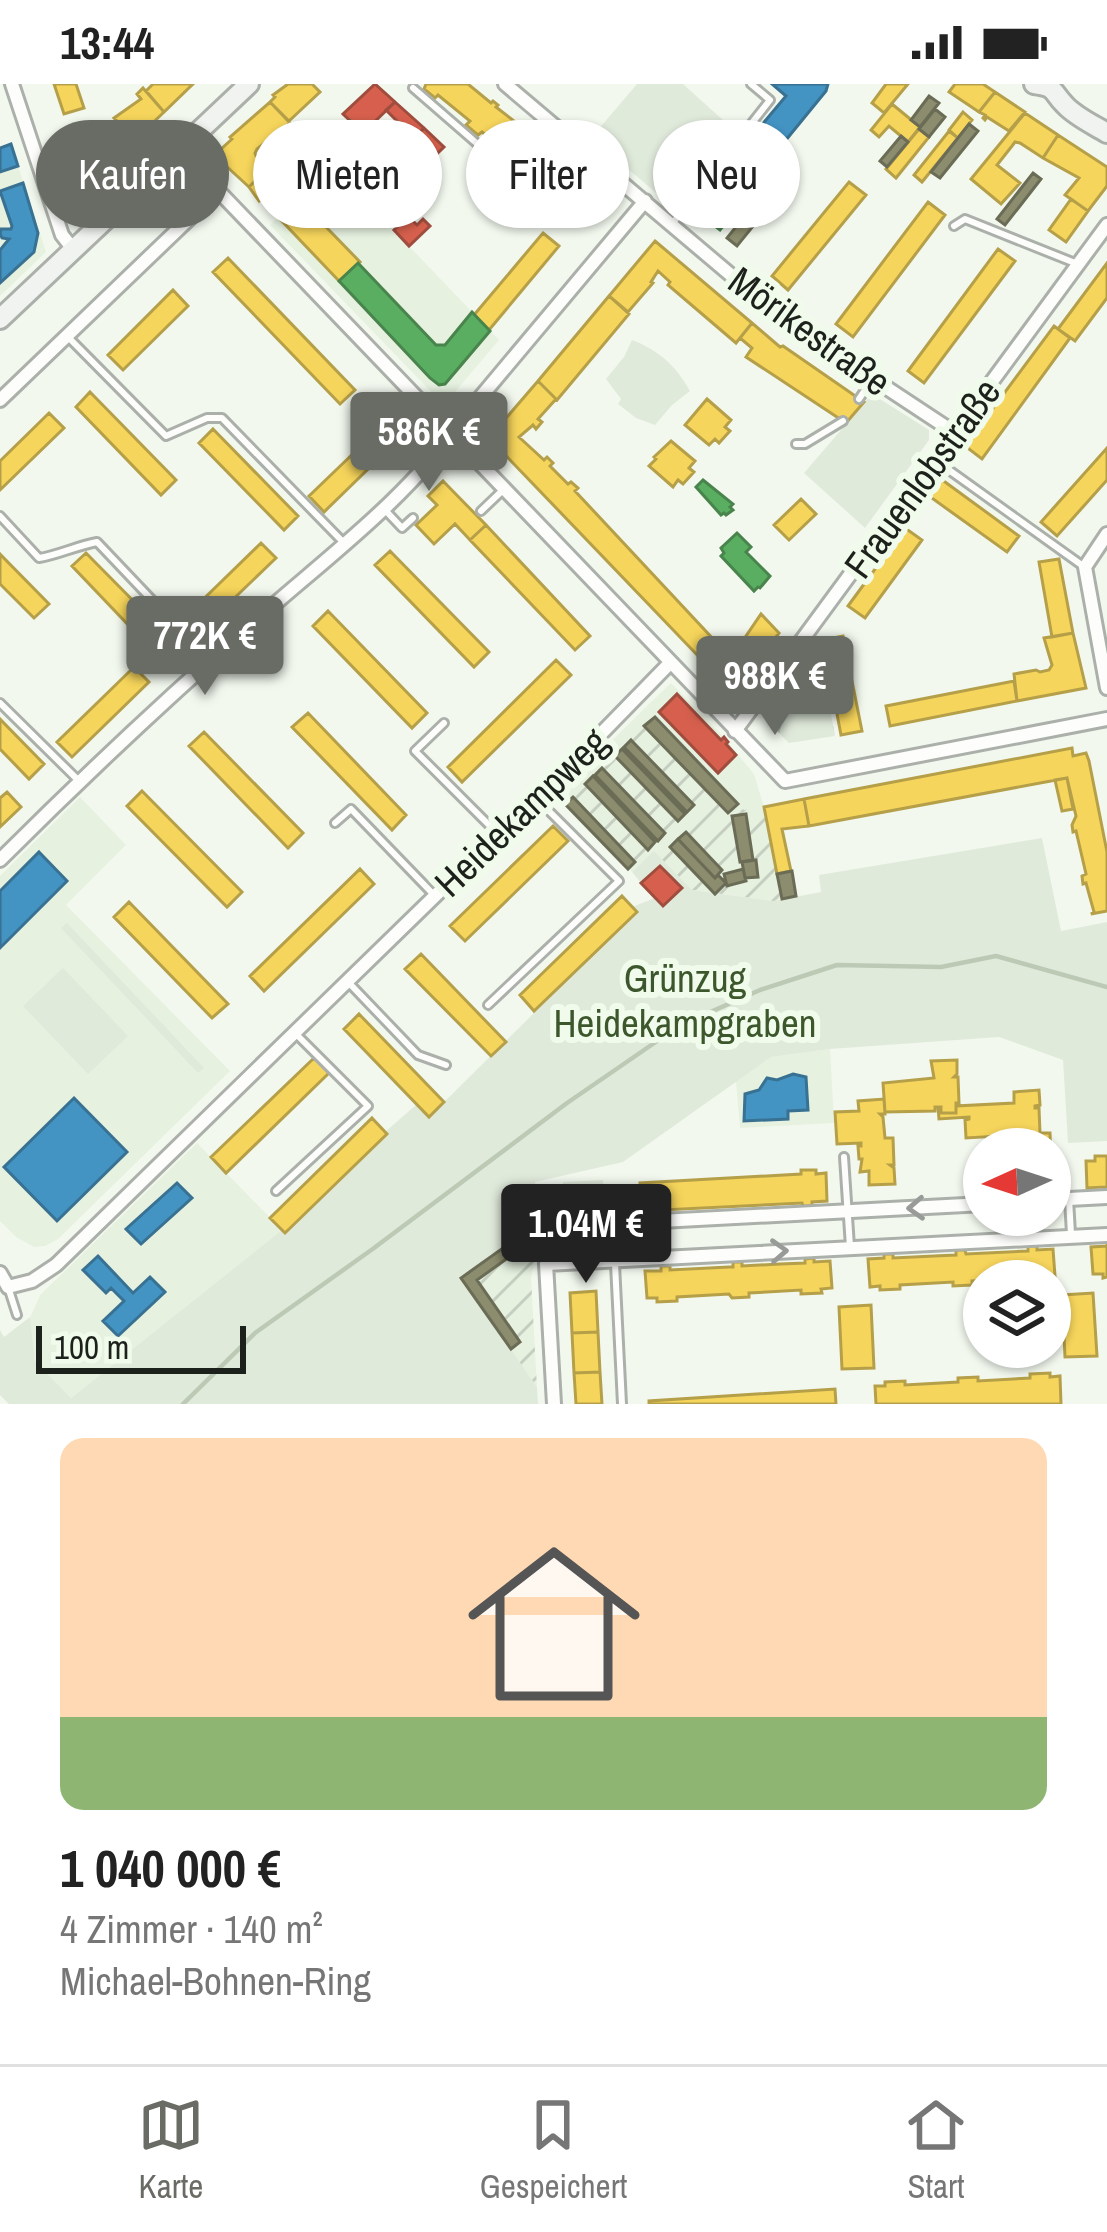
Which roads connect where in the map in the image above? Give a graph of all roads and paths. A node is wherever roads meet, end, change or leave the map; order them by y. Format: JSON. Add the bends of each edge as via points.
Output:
{"nodes":[{"id":1,"x":12,"y":84,"type":"edge"},
{"id":2,"x":249,"y":84,"type":"edge"},
{"id":3,"x":505,"y":84,"type":"edge"},
{"id":4,"x":751,"y":84,"type":"edge"},
{"id":5,"x":1033,"y":84,"type":"edge"},
{"id":6,"x":413,"y":88,"type":"dead end"},
{"id":7,"x":212,"y":120,"type":"edge"},
{"id":8,"x":548,"y":120,"type":"edge"},
{"id":9,"x":754,"y":120,"type":"edge"},
{"id":10,"x":466,"y":134,"type":"edge"},
{"id":11,"x":1107,"y":134,"type":"edge"},
{"id":12,"x":629,"y":188,"type":"edge"},
{"id":13,"x":645,"y":201,"type":"junction"},
{"id":14,"x":229,"y":202,"type":"edge"},
{"id":15,"x":653,"y":208,"type":"edge"},
{"id":16,"x":1107,"y":225,"type":"edge"},
{"id":17,"x":954,"y":226,"type":"dead end"},
{"id":18,"x":96,"y":228,"type":"edge"},
{"id":19,"x":179,"y":228,"type":"edge"},
{"id":20,"x":677,"y":228,"type":"edge"},
{"id":21,"x":73,"y":249,"type":"junction"},
{"id":22,"x":1078,"y":264,"type":"junction"},
{"id":23,"x":0,"y":319,"type":"edge"},
{"id":24,"x":66,"y":335,"type":"junction"},
{"id":25,"x":872,"y":380,"type":"junction"},
{"id":26,"x":859,"y":399,"type":"dead end"},
{"id":27,"x":0,"y":400,"type":"edge"},
{"id":28,"x":843,"y":421,"type":"dead end"},
{"id":29,"x":955,"y":433,"type":"junction"},
{"id":30,"x":452,"y":434,"type":"junction"},
{"id":31,"x":796,"y":445,"type":"dead end"},
{"id":32,"x":935,"y":460,"type":"junction"},
{"id":33,"x":504,"y":489,"type":"junction"},
{"id":34,"x":383,"y":507,"type":"junction"},
{"id":35,"x":481,"y":511,"type":"dead end"},
{"id":36,"x":0,"y":516,"type":"edge"},
{"id":37,"x":413,"y":518,"type":"dead end"},
{"id":38,"x":1107,"y":534,"type":"edge"},
{"id":39,"x":344,"y":542,"type":"junction"},
{"id":40,"x":1085,"y":567,"type":"junction"},
{"id":41,"x":210,"y":661,"type":"junction"},
{"id":42,"x":670,"y":663,"type":"junction"},
{"id":43,"x":1107,"y":688,"type":"edge"},
{"id":44,"x":0,"y":703,"type":"edge"},
{"id":45,"x":1107,"y":719,"type":"edge"},
{"id":46,"x":444,"y":723,"type":"dead end"},
{"id":47,"x":736,"y":731,"type":"junction"},
{"id":48,"x":80,"y":781,"type":"junction"},
{"id":49,"x":536,"y":798,"type":"junction"},
{"id":50,"x":335,"y":823,"type":"dead end"},
{"id":51,"x":498,"y":834,"type":"junction"},
{"id":52,"x":0,"y":860,"type":"edge"},
{"id":53,"x":435,"y":896,"type":"junction"},
{"id":54,"x":347,"y":981,"type":"junction"},
{"id":55,"x":488,"y":1006,"type":"dead end"},
{"id":56,"x":294,"y":1032,"type":"junction"},
{"id":57,"x":446,"y":1065,"type":"dead end"},
{"id":58,"x":844,"y":1157,"type":"dead end"},
{"id":59,"x":276,"y":1191,"type":"dead end"},
{"id":60,"x":1107,"y":1197,"type":"edge"},
{"id":61,"x":1071,"y":1199,"type":"edge"},
{"id":62,"x":963,"y":1205,"type":"edge"},
{"id":63,"x":848,"y":1211,"type":"junction"},
{"id":64,"x":623,"y":1222,"type":"junction"},
{"id":65,"x":1107,"y":1235,"type":"edge"},
{"id":66,"x":1071,"y":1238,"type":"joint"},
{"id":67,"x":850,"y":1247,"type":"junction"},
{"id":68,"x":619,"y":1260,"type":"junction"},
{"id":69,"x":546,"y":1264,"type":"junction"},
{"id":70,"x":0,"y":1273,"type":"edge"},
{"id":71,"x":8,"y":1287,"type":"junction"},
{"id":72,"x":17,"y":1315,"type":"dead end"},
{"id":73,"x":554,"y":1404,"type":"edge"},
{"id":74,"x":622,"y":1404,"type":"edge"}],
"edges":[{"from":1,"to":21,"type":"street"},
{"from":2,"to":7,"type":"street"},
{"from":3,"to":8,"type":"street","name":"Mörikestraße"},
{"from":4,"to":9,"type":"lane","via":[[770,100]]},
{"from":5,"to":11,"type":"street","via":[[1040,99]]},
{"from":6,"to":10,"type":"lane"},
{"from":12,"to":13,"type":"street","name":"Mörikestraße"},
{"from":13,"to":15,"type":"street","name":"Mörikestraße"},
{"from":13,"to":30,"type":"street"},
{"from":14,"to":30,"type":"street"},
{"from":16,"to":22,"type":"street","name":"Frauenlobstraße"},
{"from":17,"to":22,"type":"lane","via":[[965,219]]},
{"from":18,"to":21,"type":"street"},
{"from":19,"to":24,"type":"street"},
{"from":20,"to":25,"type":"street","name":"Mörikestraße","via":[[784,320]]},
{"from":21,"to":23,"type":"street"},
{"from":22,"to":29,"type":"street","name":"Frauenlobstraße"},
{"from":24,"to":27,"type":"street"},
{"from":24,"to":39,"type":"lane","via":[[166,436],[221,418]]},
{"from":25,"to":26,"type":"lane"},
{"from":25,"to":29,"type":"street","name":"Mörikestraße"},
{"from":28,"to":31,"type":"lane"},
{"from":29,"to":32,"type":"street","name":"Frauenlobstraße"},
{"from":30,"to":33,"type":"street"},
{"from":30,"to":34,"type":"street"},
{"from":32,"to":40,"type":"lane"},
{"from":32,"to":47,"type":"street","name":"Frauenlobstraße"},
{"from":33,"to":35,"type":"lane"},
{"from":33,"to":42,"type":"street"},
{"from":34,"to":37,"type":"lane","via":[[402,528]]},
{"from":34,"to":39,"type":"street"},
{"from":36,"to":41,"type":"lane","via":[[39,558],[97,542]]},
{"from":38,"to":40,"type":"street"},
{"from":39,"to":41,"type":"street"},
{"from":40,"to":43,"type":"street"},
{"from":41,"to":48,"type":"street"},
{"from":42,"to":47,"type":"street"},
{"from":42,"to":49,"type":"street","name":"Heidekampweg"},
{"from":44,"to":48,"type":"lane"},
{"from":45,"to":47,"type":"street","via":[[785,781]]},
{"from":46,"to":51,"type":"lane","via":[[415,751]]},
{"from":48,"to":52,"type":"street"},
{"from":49,"to":51,"type":"street","name":"Heidekampweg"},
{"from":49,"to":55,"type":"lane","via":[[619,881]]},
{"from":50,"to":53,"type":"lane","via":[[351,808]]},
{"from":51,"to":53,"type":"street","name":"Heidekampweg"},
{"from":53,"to":54,"type":"street","name":"Heidekampweg"},
{"from":54,"to":56,"type":"street","name":"Heidekampweg"},
{"from":54,"to":57,"type":"lane","via":[[418,1055]]},
{"from":56,"to":59,"type":"lane","via":[[368,1106]]},
{"from":56,"to":71,"type":"street","name":"Heidekampweg","via":[[56,1265]]},
{"from":58,"to":63,"type":"lane"},
{"from":60,"to":61,"type":"street"},
{"from":62,"to":63,"type":"street","one_way":true},
{"from":63,"to":64,"type":"street"},
{"from":63,"to":67,"type":"lane"},
{"from":64,"to":68,"type":"street"},
{"from":64,"to":69,"type":"street","via":[[565,1233]]},
{"from":65,"to":66,"type":"street"},
{"from":66,"to":67,"type":"street"},
{"from":68,"to":67,"type":"street","one_way":true},
{"from":68,"to":69,"type":"street"},
{"from":68,"to":74,"type":"lane"},
{"from":69,"to":73,"type":"street"},
{"from":70,"to":71,"type":"street"},
{"from":71,"to":72,"type":"lane"}]}
